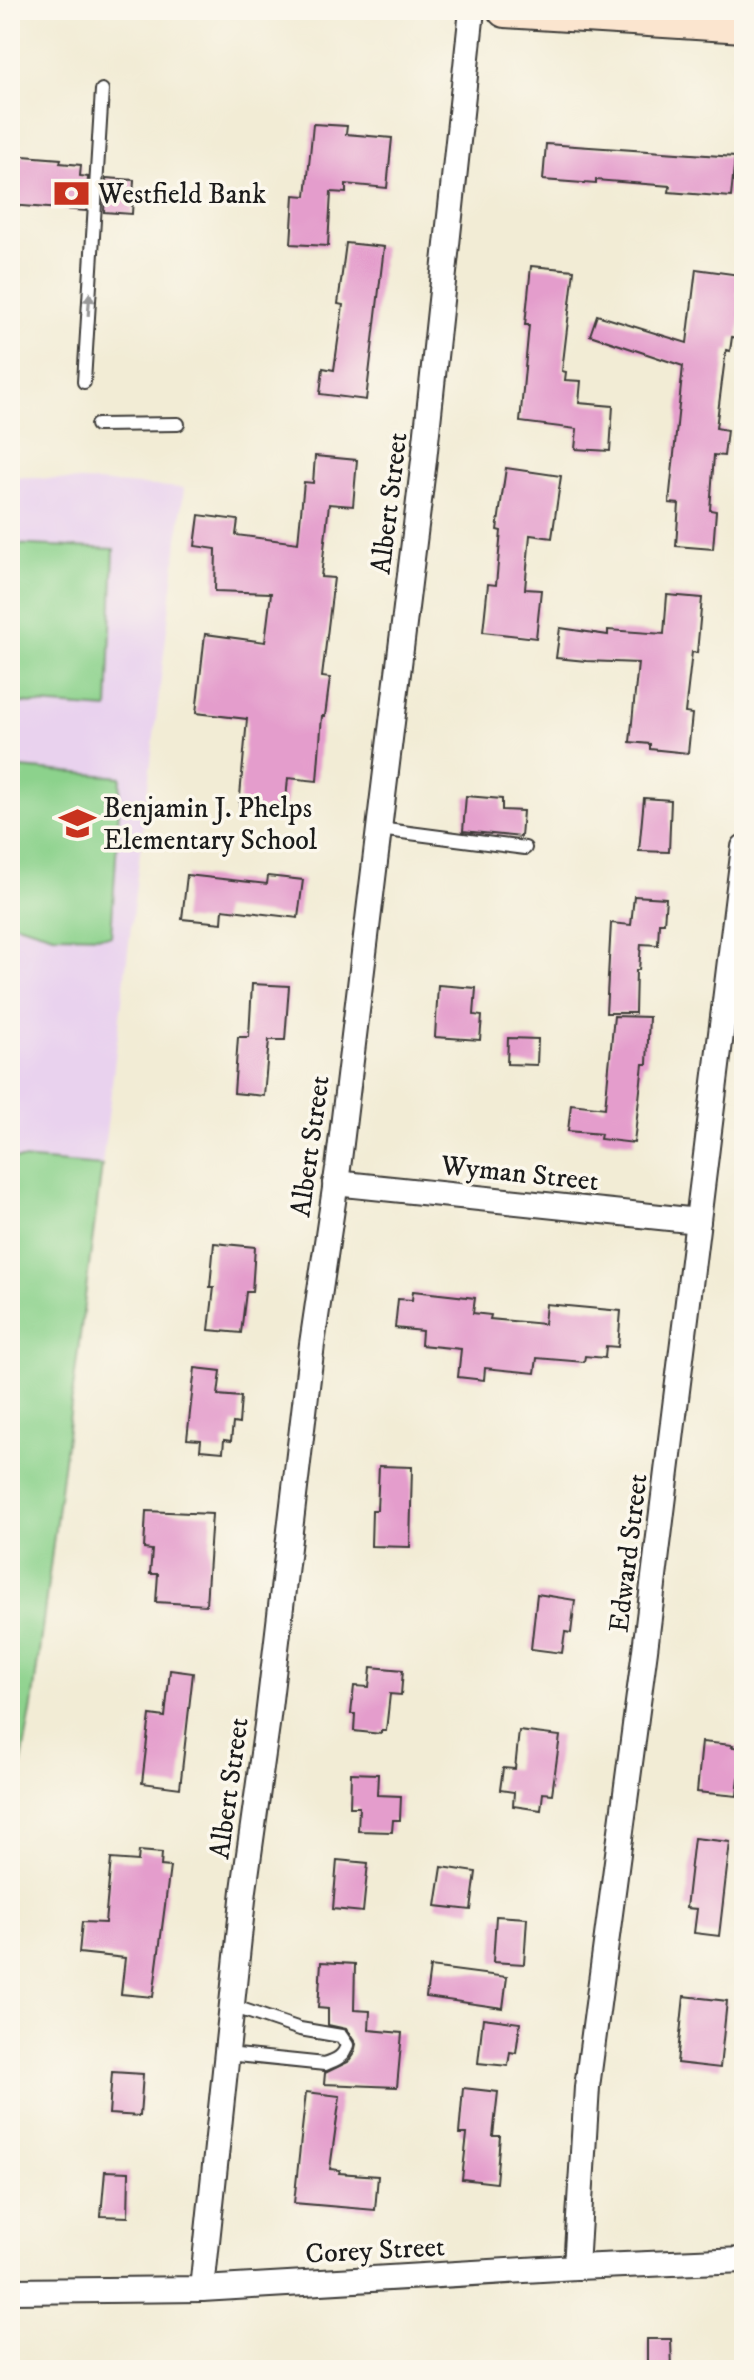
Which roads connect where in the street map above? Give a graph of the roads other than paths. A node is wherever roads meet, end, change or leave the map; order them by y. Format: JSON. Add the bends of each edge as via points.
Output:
{"nodes":[{"id":1,"x":472,"y":10,"type":"edge"},
{"id":2,"x":505,"y":10,"type":"edge"},
{"id":3,"x":550,"y":11,"type":"edge"},
{"id":4,"x":659,"y":14,"type":"edge"},
{"id":5,"x":744,"y":25,"type":"edge"},
{"id":6,"x":102,"y":90,"type":"dead end"},
{"id":7,"x":84,"y":382,"type":"dead end"},
{"id":8,"x":178,"y":424,"type":"dead end"},
{"id":9,"x":97,"y":425,"type":"dead end"},
{"id":10,"x":379,"y":829,"type":"junction"},
{"id":11,"x":744,"y":847,"type":"edge"},
{"id":12,"x":525,"y":848,"type":"dead end"},
{"id":13,"x":335,"y":1183,"type":"junction"},
{"id":14,"x":698,"y":1221,"type":"junction"},
{"id":15,"x":232,"y":2006,"type":"junction"},
{"id":16,"x":227,"y":2054,"type":"junction"},
{"id":17,"x":744,"y":2260,"type":"edge"},
{"id":18,"x":576,"y":2267,"type":"junction"},
{"id":19,"x":202,"y":2289,"type":"junction"},
{"id":20,"x":10,"y":2291,"type":"edge"}],
"edges":[{"from":1,"to":10,"type":"street","name":"Albert Street"},
{"from":2,"to":3,"type":"main road"},
{"from":3,"to":4,"type":"main road"},
{"from":4,"to":5,"type":"main road"},
{"from":7,"to":6,"type":"lane","one_way":true},
{"from":8,"to":9,"type":"lane"},
{"from":10,"to":12,"type":"lane"},
{"from":10,"to":13,"type":"street","name":"Albert Street"},
{"from":11,"to":14,"type":"street","name":"Edward Street"},
{"from":13,"to":14,"type":"street","name":"Wyman Street"},
{"from":13,"to":15,"type":"street","name":"Albert Street"},
{"from":14,"to":18,"type":"street","name":"Edward Street","via":[[587,2087]]},
{"from":15,"to":16,"type":"street","name":"Albert Street"},
{"from":15,"to":16,"type":"lane","via":[[300,2029],[341,2036],[347,2045],[337,2060],[325,2064]]},
{"from":16,"to":19,"type":"street","name":"Albert Street"},
{"from":17,"to":18,"type":"street","name":"Corey Street"},
{"from":18,"to":19,"type":"street","name":"Corey Street"},
{"from":19,"to":20,"type":"street","name":"Corey Street"}]}
